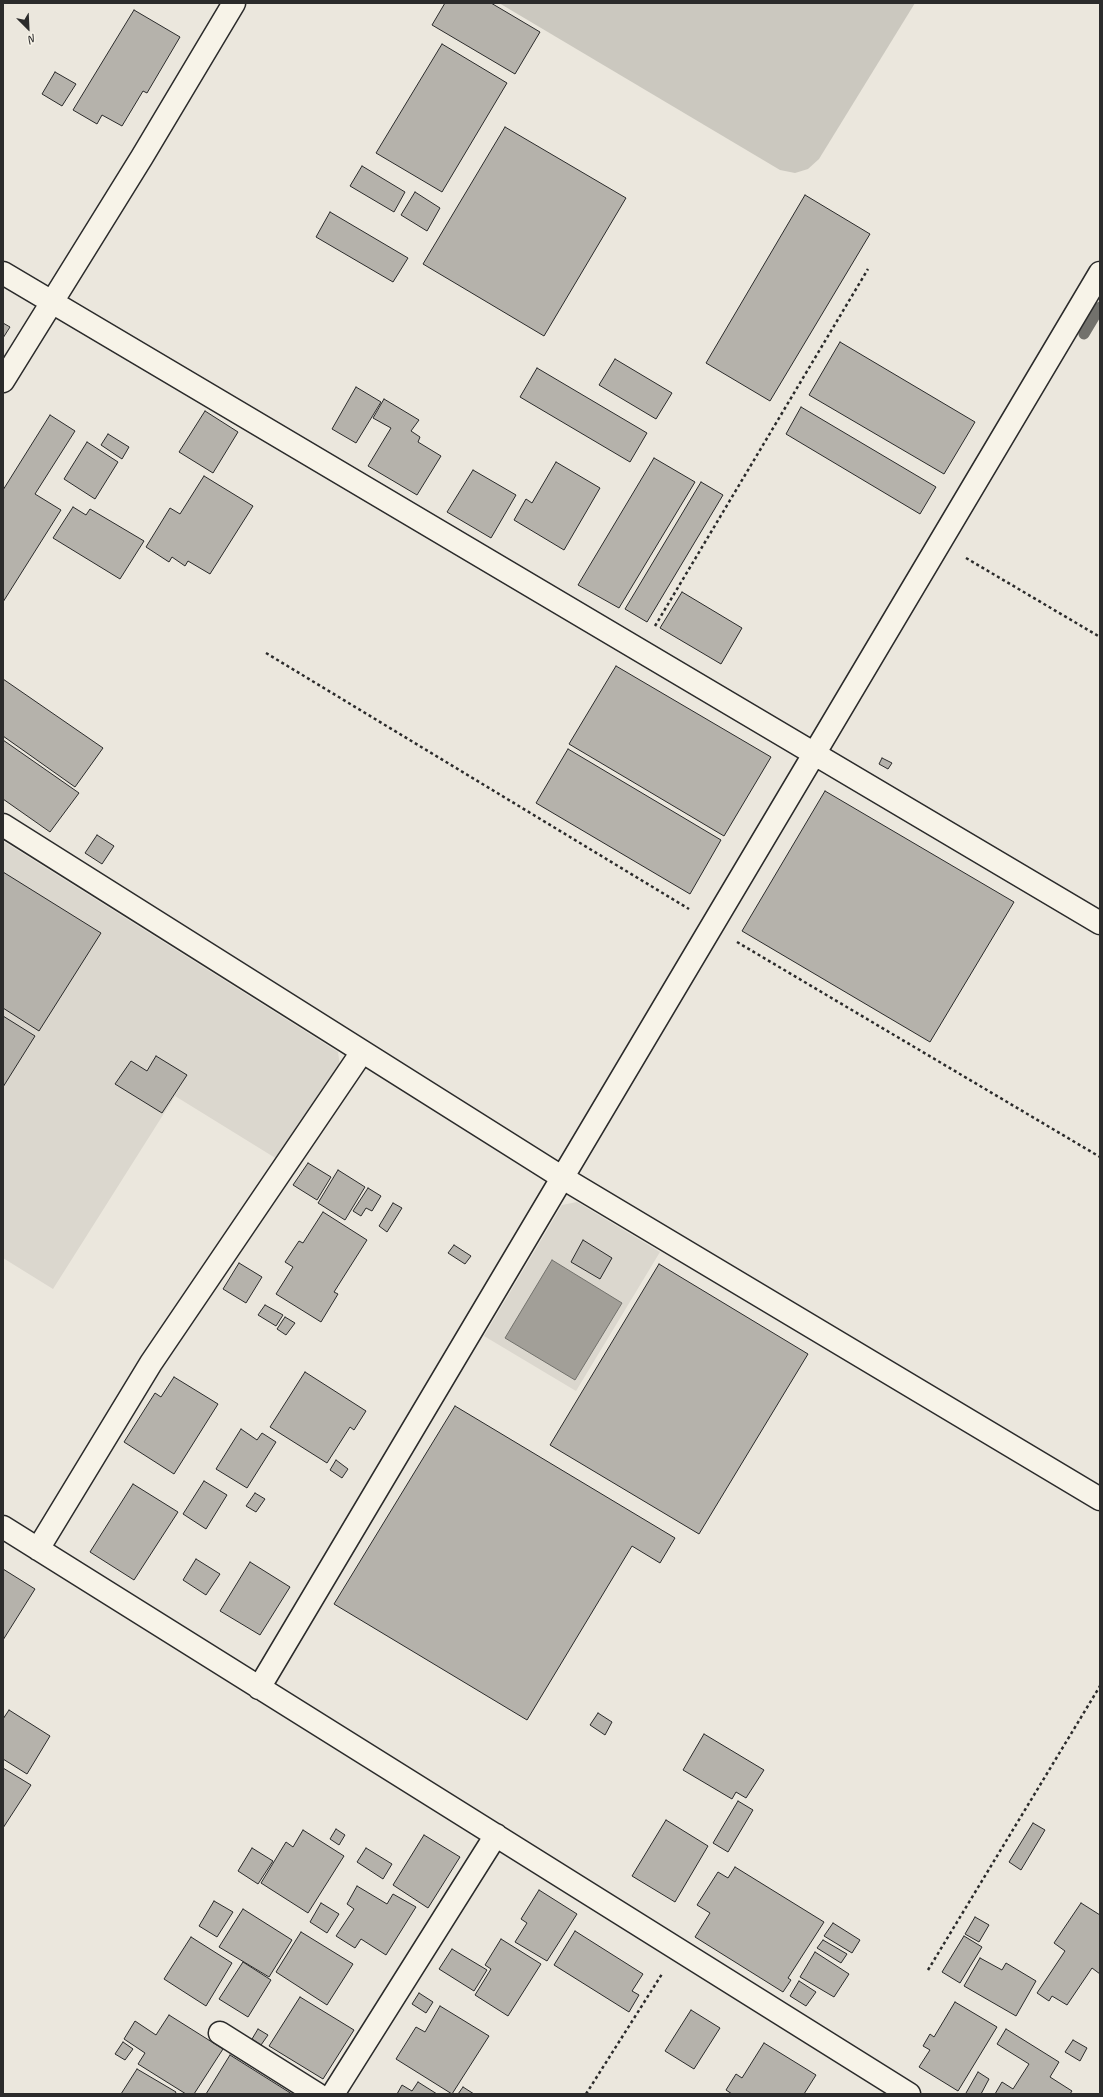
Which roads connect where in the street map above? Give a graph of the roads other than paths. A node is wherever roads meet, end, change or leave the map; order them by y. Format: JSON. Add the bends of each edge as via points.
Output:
{"nodes":[{"id":1,"x":234,"y":3,"type":"edge"},
{"id":2,"x":3,"y":273,"type":"edge"},
{"id":3,"x":1100,"y":273,"type":"edge"},
{"id":4,"x":52,"y":302,"type":"junction"},
{"id":5,"x":3,"y":381,"type":"edge"},
{"id":6,"x":815,"y":754,"type":"junction"},
{"id":7,"x":3,"y":825,"type":"edge"},
{"id":8,"x":1100,"y":923,"type":"edge"},
{"id":9,"x":362,"y":1052,"type":"junction"},
{"id":10,"x":563,"y":1178,"type":"junction"},
{"id":11,"x":1100,"y":1499,"type":"edge"},
{"id":12,"x":3,"y":1527,"type":"edge"},
{"id":13,"x":38,"y":1549,"type":"junction"},
{"id":14,"x":260,"y":1688,"type":"junction"},
{"id":15,"x":496,"y":1835,"type":"junction"},
{"id":16,"x":220,"y":2033,"type":"dead end"},
{"id":17,"x":317,"y":2094,"type":"edge"},
{"id":18,"x":333,"y":2094,"type":"edge"},
{"id":19,"x":909,"y":2094,"type":"edge"}],
"edges":[{"from":1,"to":4,"type":"street","via":[[142,158]]},
{"from":2,"to":4,"type":"street"},
{"from":3,"to":6,"type":"street"},
{"from":4,"to":5,"type":"street"},
{"from":4,"to":6,"type":"street"},
{"from":6,"to":8,"type":"street"},
{"from":6,"to":10,"type":"street"},
{"from":7,"to":9,"type":"street"},
{"from":9,"to":10,"type":"street"},
{"from":9,"to":13,"type":"street","via":[[151,1363]]},
{"from":10,"to":11,"type":"street"},
{"from":10,"to":14,"type":"street"},
{"from":12,"to":13,"type":"street"},
{"from":13,"to":14,"type":"street"},
{"from":14,"to":15,"type":"street"},
{"from":15,"to":18,"type":"street"},
{"from":15,"to":19,"type":"street"},
{"from":16,"to":17,"type":"street"}]}
